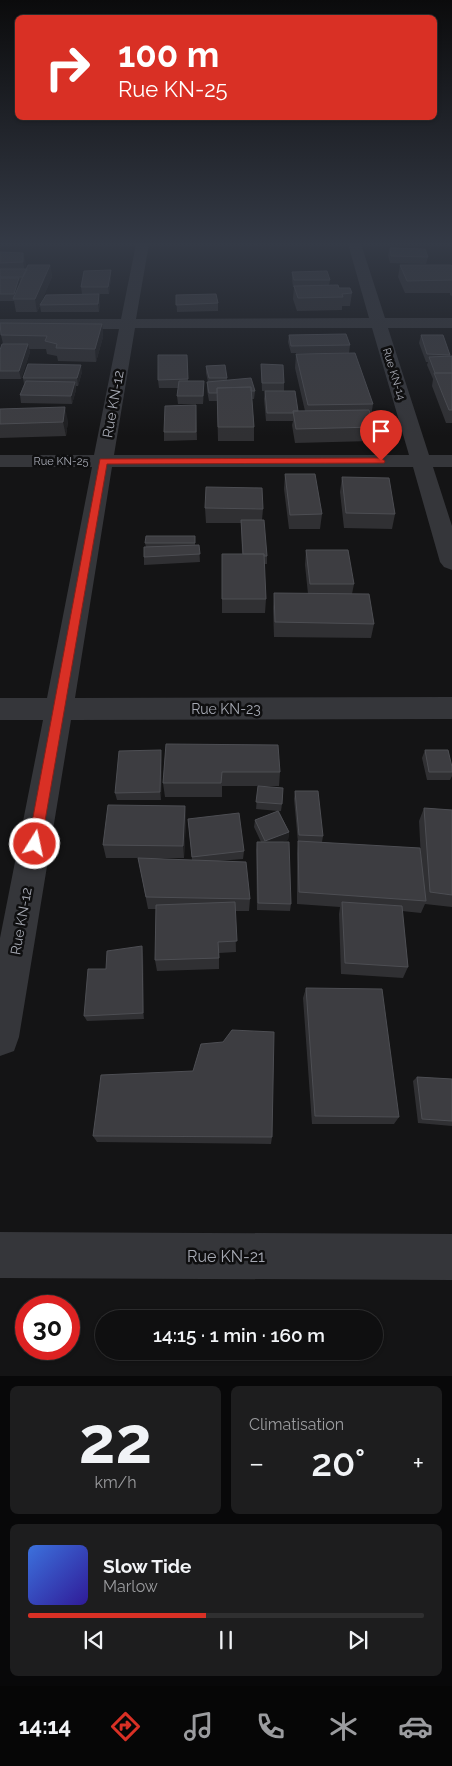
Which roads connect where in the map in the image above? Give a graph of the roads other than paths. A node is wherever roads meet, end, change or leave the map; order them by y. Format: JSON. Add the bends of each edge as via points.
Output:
{"nodes":[{"id":1,"x":131,"y":308,"type":"edge"},
{"id":2,"x":374,"y":308,"type":"edge"},
{"id":3,"x":378,"y":323,"type":"junction"},
{"id":4,"x":452,"y":323,"type":"edge"},
{"id":5,"x":0,"y":324,"type":"edge"},
{"id":6,"x":128,"y":324,"type":"junction"},
{"id":7,"x":0,"y":461,"type":"edge"},
{"id":8,"x":103,"y":461,"type":"junction"},
{"id":9,"x":421,"y":461,"type":"junction"},
{"id":10,"x":452,"y":461,"type":"edge"},
{"id":11,"x":452,"y":562,"type":"edge"},
{"id":12,"x":452,"y":708,"type":"edge"},
{"id":13,"x":0,"y":709,"type":"edge"},
{"id":14,"x":59,"y":709,"type":"junction"},
{"id":15,"x":0,"y":1037,"type":"edge"},
{"id":16,"x":0,"y":1255,"type":"edge"},
{"id":17,"x":452,"y":1257,"type":"edge"}],
"edges":[{"from":1,"to":6,"type":"street","name":"Rue KN-12"},
{"from":2,"to":3,"type":"street","name":"Rue KN-14"},
{"from":3,"to":4,"type":"street"},
{"from":3,"to":6,"type":"street"},
{"from":3,"to":9,"type":"street","name":"Rue KN-14"},
{"from":5,"to":6,"type":"street"},
{"from":6,"to":8,"type":"street","name":"Rue KN-12"},
{"from":7,"to":8,"type":"street","name":"Rue KN-25"},
{"from":8,"to":9,"type":"street","name":"Rue KN-25"},
{"from":8,"to":14,"type":"street","name":"Rue KN-12"},
{"from":9,"to":10,"type":"street","name":"Rue KN-25"},
{"from":9,"to":11,"type":"street","name":"Rue KN-14"},
{"from":12,"to":14,"type":"street","name":"Rue KN-23"},
{"from":13,"to":14,"type":"street","name":"Rue KN-23"},
{"from":14,"to":15,"type":"street","name":"Rue KN-12"},
{"from":16,"to":17,"type":"street","name":"Rue KN-21"}]}
